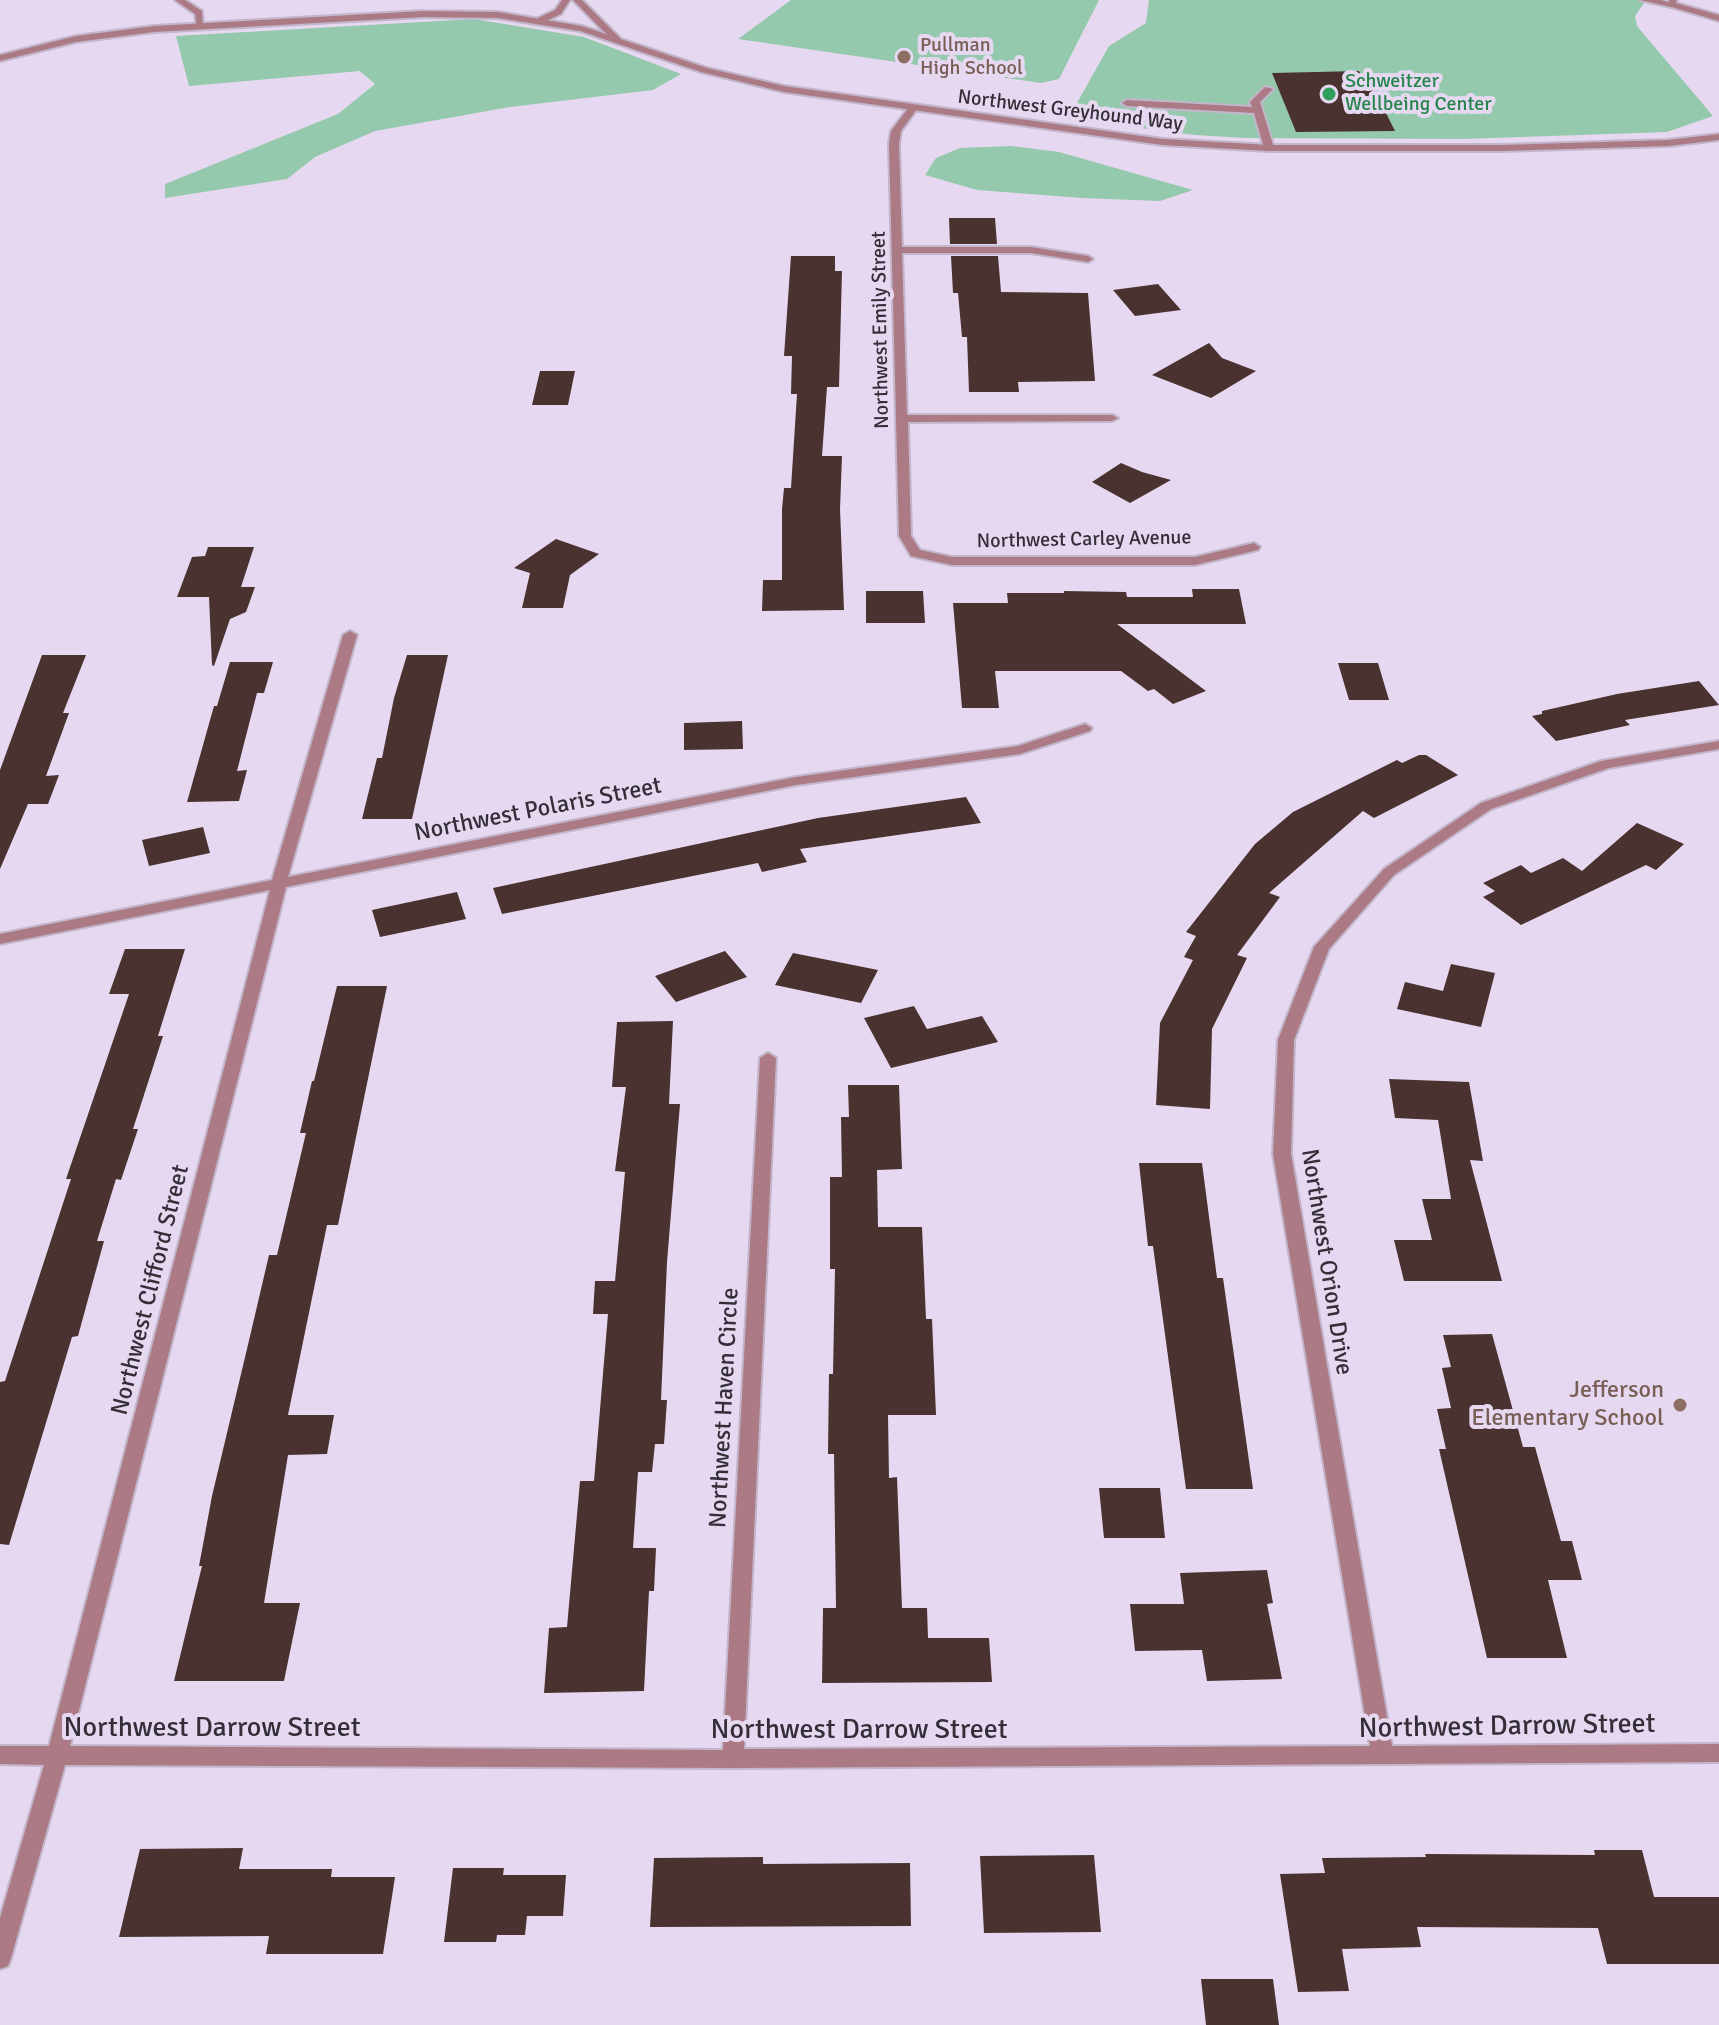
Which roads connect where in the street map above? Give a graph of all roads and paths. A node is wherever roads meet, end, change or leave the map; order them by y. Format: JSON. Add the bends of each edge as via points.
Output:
{"nodes":[{"id":1,"x":179,"y":0,"type":"edge"},
{"id":2,"x":566,"y":0,"type":"edge"},
{"id":3,"x":577,"y":0,"type":"edge"},
{"id":4,"x":1644,"y":0,"type":"edge"},
{"id":5,"x":1672,"y":2,"type":"edge"},
{"id":6,"x":1719,"y":18,"type":"edge"},
{"id":7,"x":541,"y":20,"type":"junction"},
{"id":8,"x":200,"y":26,"type":"junction"},
{"id":9,"x":618,"y":41,"type":"junction"},
{"id":10,"x":0,"y":58,"type":"edge"},
{"id":11,"x":1268,"y":89,"type":"dead end"},
{"id":12,"x":1127,"y":103,"type":"dead end"},
{"id":13,"x":912,"y":109,"type":"junction"},
{"id":14,"x":1257,"y":110,"type":"junction"},
{"id":15,"x":1719,"y":137,"type":"edge"},
{"id":16,"x":1269,"y":148,"type":"junction"},
{"id":17,"x":897,"y":250,"type":"junction"},
{"id":18,"x":1088,"y":259,"type":"dead end"},
{"id":19,"x":1112,"y":418,"type":"dead end"},
{"id":20,"x":900,"y":419,"type":"junction"},
{"id":21,"x":1254,"y":547,"type":"dead end"},
{"id":22,"x":915,"y":553,"type":"joint"},
{"id":23,"x":350,"y":635,"type":"dead end"},
{"id":24,"x":1085,"y":728,"type":"dead end"},
{"id":25,"x":1719,"y":745,"type":"edge"},
{"id":26,"x":279,"y":883,"type":"junction"},
{"id":27,"x":0,"y":939,"type":"edge"},
{"id":28,"x":768,"y":1058,"type":"dead end"},
{"id":29,"x":1719,"y":1753,"type":"edge"},
{"id":30,"x":0,"y":1755,"type":"edge"},
{"id":31,"x":57,"y":1756,"type":"junction"},
{"id":32,"x":1383,"y":1757,"type":"junction"},
{"id":33,"x":733,"y":1759,"type":"junction"},
{"id":34,"x":0,"y":1958,"type":"edge"}],
"edges":[{"from":1,"to":8,"type":"street","via":[[199,13]]},
{"from":2,"to":7,"type":"street","via":[[558,12]]},
{"from":3,"to":9,"type":"street"},
{"from":4,"to":5,"type":"street"},
{"from":5,"to":6,"type":"street"},
{"from":7,"to":8,"type":"street","name":"Northwest Greyhound Way","via":[[423,14]]},
{"from":7,"to":9,"type":"street","name":"Northwest Greyhound Way"},
{"from":8,"to":10,"type":"street","name":"Northwest Greyhound Way","via":[[99,35]]},
{"from":9,"to":13,"type":"street","name":"Northwest Greyhound Way","via":[[745,81]]},
{"from":11,"to":14,"type":"street","via":[[1255,102]]},
{"from":12,"to":14,"type":"street"},
{"from":13,"to":16,"type":"street","name":"Northwest Greyhound Way","via":[[1131,139]]},
{"from":13,"to":17,"type":"street","name":"Northwest Emily Street","via":[[896,131]]},
{"from":14,"to":16,"type":"street"},
{"from":15,"to":16,"type":"street","name":"Northwest Greyhound Way","via":[[1565,147]]},
{"from":17,"to":18,"type":"street","via":[[1031,250]]},
{"from":17,"to":20,"type":"street","name":"Northwest Emily Street"},
{"from":19,"to":20,"type":"street"},
{"from":20,"to":22,"type":"street","name":"Northwest Emily Street","via":[[905,536]]},
{"from":21,"to":22,"type":"street","name":"Northwest Carley Avenue","via":[[1195,561],[952,561]]},
{"from":23,"to":26,"type":"street","name":"Northwest Clifford Street"},
{"from":24,"to":26,"type":"street","name":"Northwest Polaris Street","via":[[1020,750],[796,781]]},
{"from":25,"to":32,"type":"street","name":"Northwest Orion Drive","via":[[1606,764],[1486,806],[1413,855],[1389,872],[1322,947],[1286,1040],[1282,1154]]},
{"from":26,"to":27,"type":"street","name":"Northwest Polaris Street"},
{"from":26,"to":31,"type":"street","name":"Northwest Clifford Street"},
{"from":28,"to":33,"type":"street","name":"Northwest Haven Circle"},
{"from":29,"to":32,"type":"street","name":"Northwest Darrow Street"},
{"from":30,"to":31,"type":"street","name":"Northwest Darrow Street"},
{"from":31,"to":33,"type":"street","name":"Northwest Darrow Street"},
{"from":31,"to":34,"type":"street","name":"Northwest Clifford Street"},
{"from":32,"to":33,"type":"street","name":"Northwest Darrow Street"}]}
